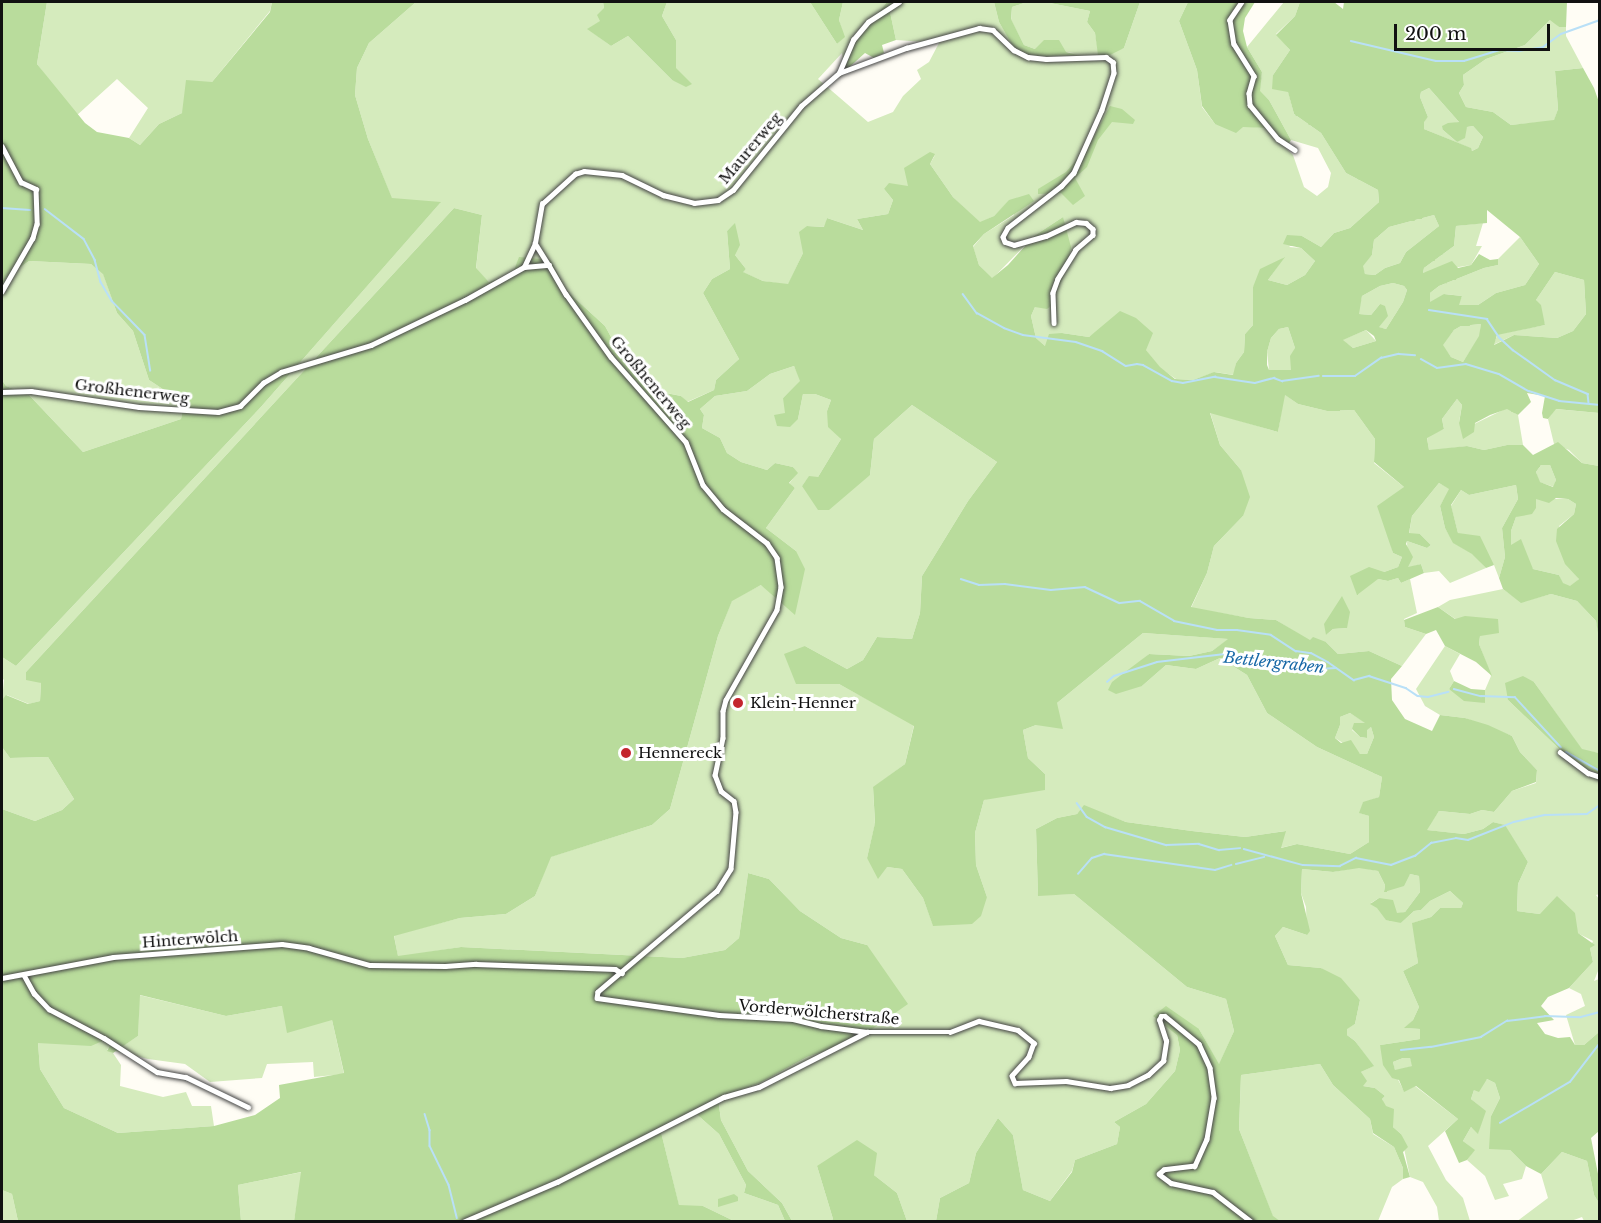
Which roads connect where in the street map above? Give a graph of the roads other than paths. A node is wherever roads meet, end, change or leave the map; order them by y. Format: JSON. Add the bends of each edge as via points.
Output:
{"nodes":[{"id":1,"x":899,"y":2,"type":"edge"},
{"id":2,"x":1242,"y":2,"type":"edge"},
{"id":3,"x":839,"y":74,"type":"junction"},
{"id":4,"x":2,"y":146,"type":"edge"},
{"id":5,"x":1295,"y":150,"type":"dead end"},
{"id":6,"x":535,"y":243,"type":"junction"},
{"id":7,"x":549,"y":265,"type":"junction"},
{"id":8,"x":524,"y":267,"type":"junction"},
{"id":9,"x":2,"y":292,"type":"edge"},
{"id":10,"x":1054,"y":323,"type":"dead end"},
{"id":11,"x":2,"y":392,"type":"edge"},
{"id":12,"x":1560,"y":752,"type":"dead end"},
{"id":13,"x":1599,"y":777,"type":"edge"},
{"id":14,"x":622,"y":973,"type":"junction"},
{"id":15,"x":24,"y":975,"type":"junction"},
{"id":16,"x":2,"y":978,"type":"edge"},
{"id":17,"x":867,"y":1032,"type":"junction"},
{"id":18,"x":248,"y":1107,"type":"dead end"},
{"id":19,"x":463,"y":1221,"type":"edge"},
{"id":20,"x":1251,"y":1221,"type":"edge"}],
"edges":[{"from":1,"to":3,"type":"street","name":"Maurerweg","via":[[868,22],[853,40]]},
{"from":2,"to":5,"type":"street","via":[[1230,20],[1234,44],[1254,76],[1250,105],[1278,140]]},
{"from":3,"to":6,"type":"street","name":"Maurerweg","via":[[801,106],[733,190],[718,200],[694,203],[663,195],[622,175],[584,171],[575,174],[542,204]]},
{"from":3,"to":10,"type":"street","via":[[906,48],[979,28],[993,30],[1014,50],[1028,57],[1106,57],[1113,62],[1114,73],[1102,110],[1074,172],[1008,228],[1003,237],[1005,242],[1014,244],[1046,236],[1076,222],[1086,223],[1094,230],[1058,279],[1053,293]]},
{"from":4,"to":9,"type":"street","via":[[21,182],[36,189],[37,224]]},
{"from":6,"to":7,"type":"street"},
{"from":6,"to":8,"type":"street","name":"Maurerweg"},
{"from":7,"to":8,"type":"street","name":"Großhenerweg"},
{"from":7,"to":14,"type":"street","name":"Großhenerweg","via":[[611,357],[686,442],[710,493],[723,509],[767,543],[777,558],[781,587],[777,610],[723,711],[723,738],[715,775],[721,791],[734,801],[736,812],[731,869],[717,891]]},
{"from":8,"to":11,"type":"street","name":"Großhenerweg","via":[[371,345],[281,372],[263,382],[240,406],[218,412],[139,407],[31,391]]},
{"from":12,"to":13,"type":"street"},
{"from":14,"to":15,"type":"street","name":"Hinterwölch","via":[[615,969],[493,964],[370,965],[309,948],[282,945],[113,957]]},
{"from":14,"to":17,"type":"street","name":"Vorderwölcherstraße","via":[[598,992],[599,1000],[719,1015],[793,1019]]},
{"from":15,"to":16,"type":"street","name":"Hinterwölch"},
{"from":15,"to":18,"type":"street","via":[[49,1009],[157,1072],[186,1077]]},
{"from":17,"to":19,"type":"street","via":[[759,1087],[724,1097],[557,1182]]},
{"from":17,"to":20,"type":"street","name":"Vorderwölcherstraße","via":[[950,1032],[975,1021],[1005,1026],[1024,1033],[1034,1043],[1029,1057],[1012,1076],[1015,1083],[1066,1080],[1110,1088],[1128,1085],[1158,1066],[1166,1046],[1159,1020],[1165,1016],[1199,1044],[1210,1068],[1214,1098],[1207,1139],[1195,1166],[1159,1174],[1171,1183],[1213,1192]]}]}
